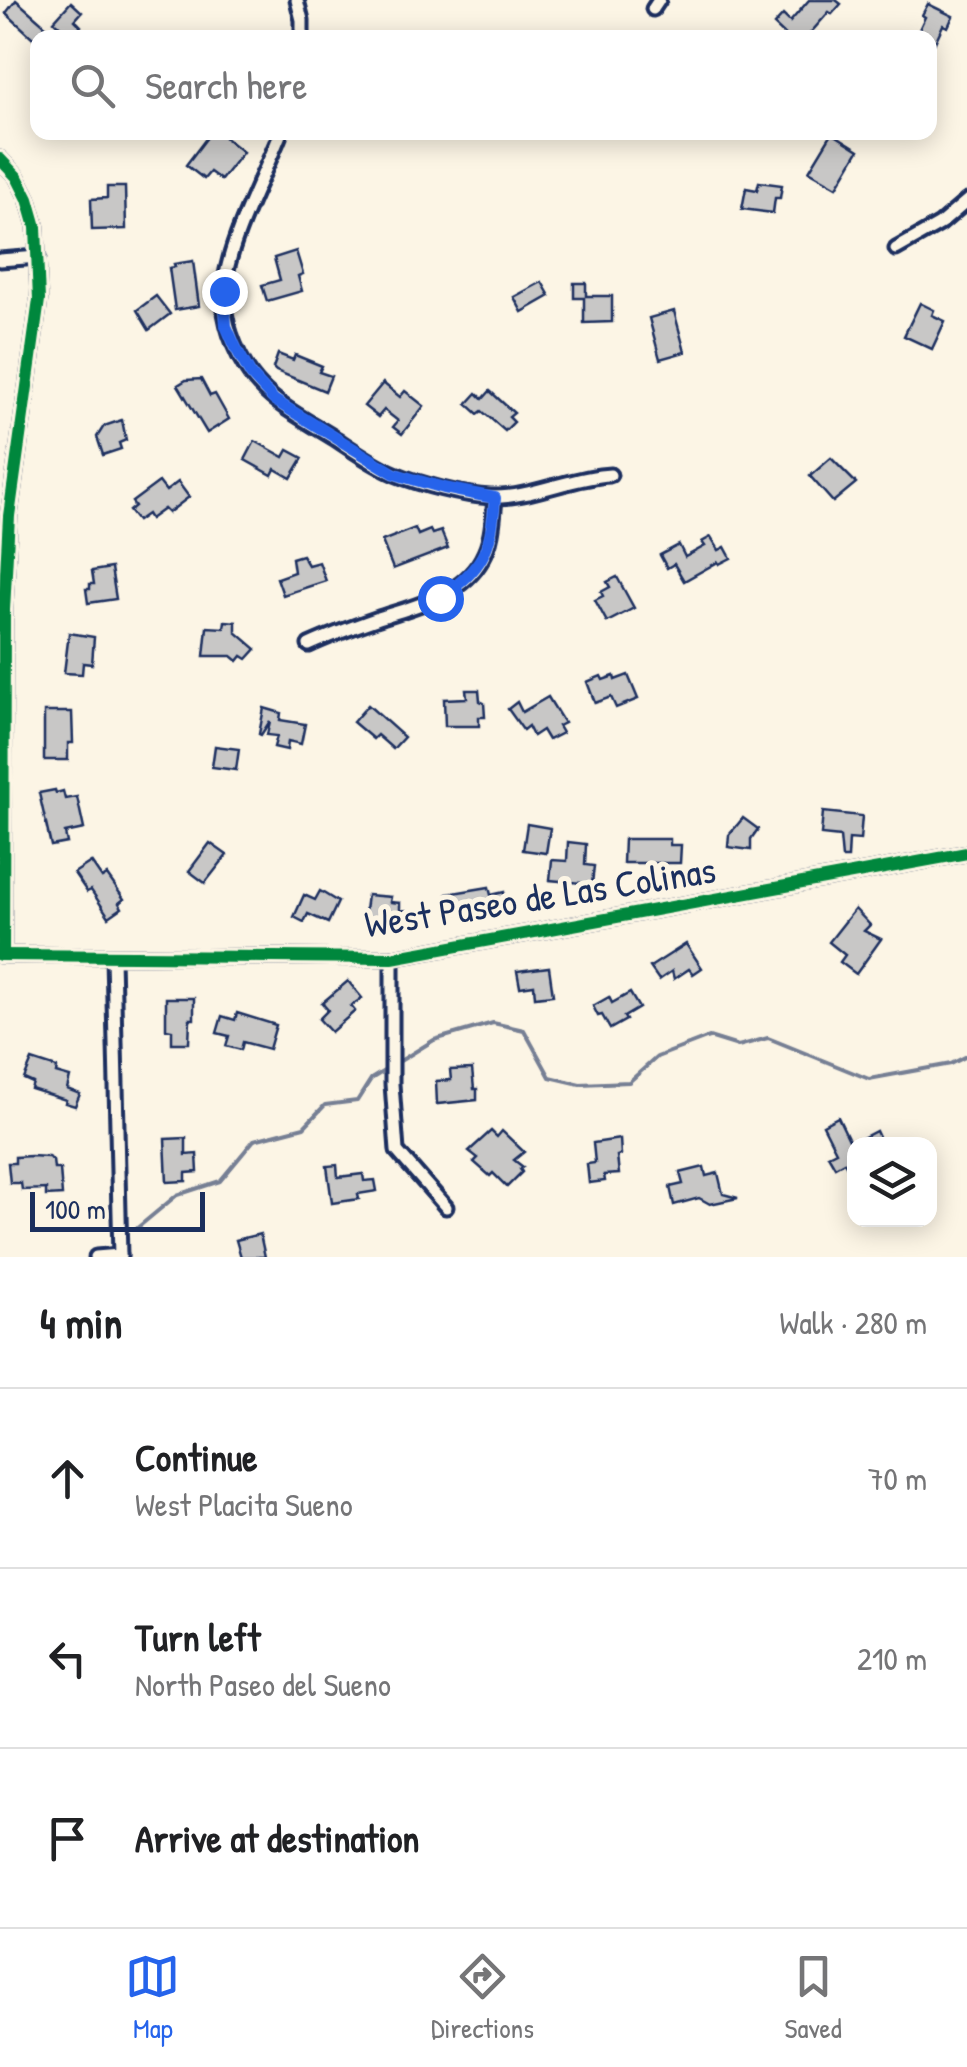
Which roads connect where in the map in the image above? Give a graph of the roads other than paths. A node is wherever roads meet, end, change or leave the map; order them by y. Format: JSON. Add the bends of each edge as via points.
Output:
{"nodes":[{"id":1,"x":297,"y":0,"type":"edge"},
{"id":2,"x":302,"y":30,"type":"edge"},
{"id":3,"x":278,"y":140,"type":"edge"},
{"id":4,"x":0,"y":159,"type":"edge"},
{"id":5,"x":967,"y":201,"type":"edge"},
{"id":6,"x":896,"y":249,"type":"dead end"},
{"id":7,"x":38,"y":257,"type":"junction"},
{"id":8,"x":0,"y":260,"type":"edge"},
{"id":9,"x":610,"y":475,"type":"dead end"},
{"id":10,"x":495,"y":498,"type":"junction"},
{"id":11,"x":310,"y":645,"type":"dead end"},
{"id":12,"x":967,"y":853,"type":"edge"},
{"id":13,"x":1,"y":955,"type":"edge"},
{"id":14,"x":113,"y":957,"type":"junction"},
{"id":15,"x":392,"y":958,"type":"junction"},
{"id":16,"x":446,"y":1208,"type":"dead end"},
{"id":17,"x":120,"y":1256,"type":"edge"},
{"id":18,"x":96,"y":1257,"type":"edge"}],
"edges":[{"from":1,"to":2,"type":"street"},
{"from":3,"to":10,"type":"street","via":[[234,247],[224,291],[226,326],[251,375],[274,400],[395,474]]},
{"from":4,"to":7,"type":"street","via":[[28,199]]},
{"from":5,"to":6,"type":"street"},
{"from":7,"to":8,"type":"street"},
{"from":7,"to":13,"type":"street","via":[[39,300],[9,516]]},
{"from":9,"to":10,"type":"street"},
{"from":10,"to":11,"type":"street","via":[[482,560],[457,586]]},
{"from":12,"to":15,"type":"street","name":"West Paseo de Las Colinas"},
{"from":13,"to":14,"type":"street","name":"West Paseo de Las Colinas"},
{"from":14,"to":15,"type":"street","name":"West Paseo de Las Colinas"},
{"from":14,"to":17,"type":"street"},
{"from":15,"to":16,"type":"street","via":[[397,1151]]},
{"from":17,"to":18,"type":"street"}]}
